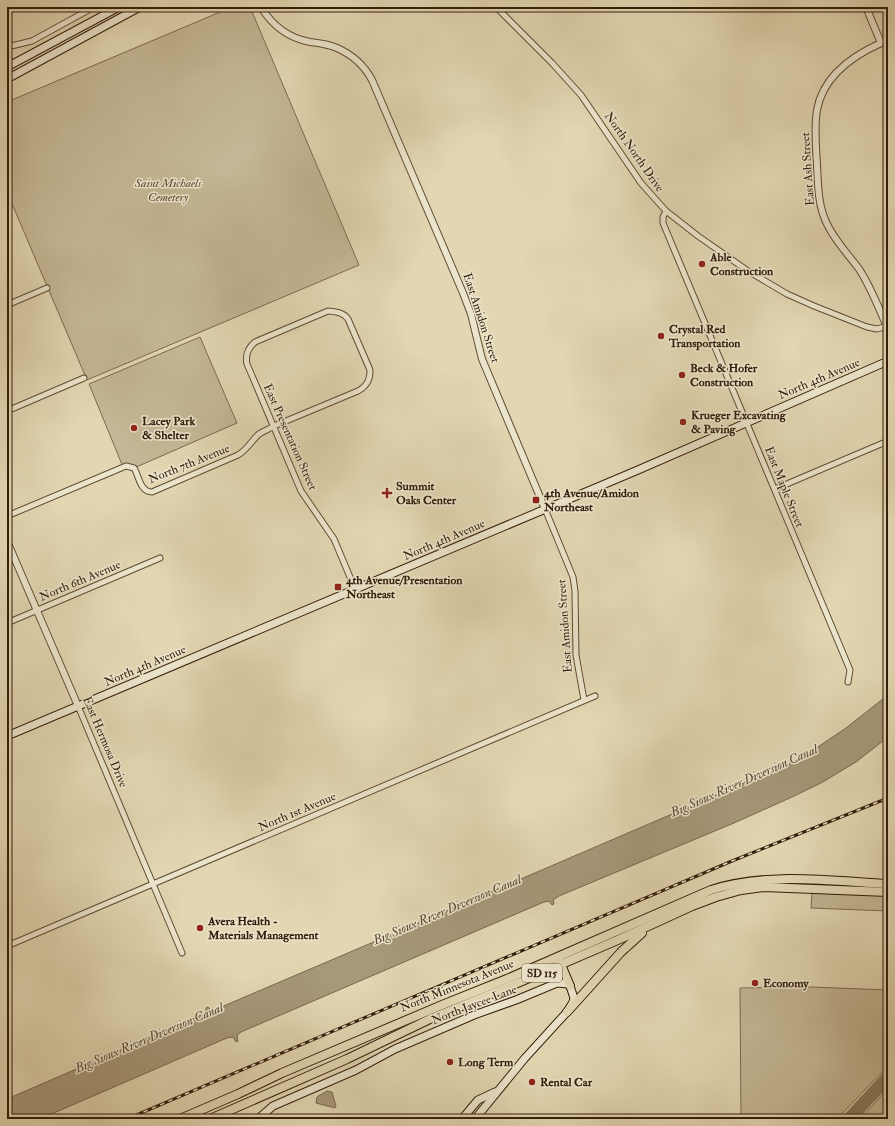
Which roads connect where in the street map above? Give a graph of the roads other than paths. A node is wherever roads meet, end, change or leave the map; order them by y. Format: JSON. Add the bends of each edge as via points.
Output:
{"nodes":[{"id":1,"x":94,"y":7,"type":"edge"},
{"id":2,"x":119,"y":7,"type":"edge"},
{"id":3,"x":140,"y":7,"type":"edge"},
{"id":4,"x":261,"y":7,"type":"edge"},
{"id":5,"x":496,"y":7,"type":"edge"},
{"id":6,"x":866,"y":7,"type":"edge"},
{"id":7,"x":7,"y":47,"type":"edge"},
{"id":8,"x":7,"y":68,"type":"edge"},
{"id":9,"x":7,"y":79,"type":"edge"},
{"id":10,"x":666,"y":211,"type":"junction"},
{"id":11,"x":47,"y":288,"type":"dead end"},
{"id":12,"x":7,"y":305,"type":"edge"},
{"id":13,"x":887,"y":328,"type":"edge"},
{"id":14,"x":247,"y":354,"type":"joint"},
{"id":15,"x":888,"y":361,"type":"edge"},
{"id":16,"x":84,"y":378,"type":"dead end"},
{"id":17,"x":7,"y":411,"type":"edge"},
{"id":18,"x":747,"y":422,"type":"junction"},
{"id":19,"x":274,"y":426,"type":"junction"},
{"id":20,"x":888,"y":441,"type":"edge"},
{"id":21,"x":775,"y":489,"type":"junction"},
{"id":22,"x":545,"y":509,"type":"junction"},
{"id":23,"x":7,"y":516,"type":"edge"},
{"id":24,"x":7,"y":541,"type":"edge"},
{"id":25,"x":160,"y":558,"type":"dead end"},
{"id":26,"x":355,"y":589,"type":"junction"},
{"id":27,"x":37,"y":610,"type":"junction"},
{"id":28,"x":7,"y":623,"type":"edge"},
{"id":29,"x":848,"y":682,"type":"dead end"},
{"id":30,"x":594,"y":696,"type":"dead end"},
{"id":31,"x":584,"y":700,"type":"junction"},
{"id":32,"x":78,"y":706,"type":"junction"},
{"id":33,"x":7,"y":736,"type":"edge"},
{"id":34,"x":153,"y":884,"type":"junction"},
{"id":35,"x":888,"y":884,"type":"edge"},
{"id":36,"x":888,"y":892,"type":"edge"},
{"id":37,"x":667,"y":917,"type":"junction"},
{"id":38,"x":7,"y":946,"type":"edge"},
{"id":39,"x":182,"y":953,"type":"dead end"},
{"id":40,"x":559,"y":961,"type":"junction"},
{"id":41,"x":570,"y":986,"type":"junction"},
{"id":42,"x":567,"y":1012,"type":"junction"},
{"id":43,"x":498,"y":1090,"type":"junction"},
{"id":44,"x":186,"y":1118,"type":"edge"},
{"id":45,"x":210,"y":1119,"type":"edge"},
{"id":46,"x":258,"y":1119,"type":"edge"},
{"id":47,"x":462,"y":1119,"type":"edge"},
{"id":48,"x":475,"y":1119,"type":"edge"}],
"edges":[{"from":1,"to":7,"type":"street","via":[[32,41]]},
{"from":2,"to":8,"type":"main road"},
{"from":3,"to":9,"type":"main road"},
{"from":4,"to":22,"type":"street","name":"East Amidon Street","via":[[272,22],[287,34],[335,47],[353,56],[372,80],[463,293],[481,354]]},
{"from":5,"to":10,"type":"street","name":"North North Drive","via":[[581,95],[641,183]]},
{"from":6,"to":13,"type":"street","name":"East Ash Street","via":[[882,43],[860,52],[840,68],[828,83],[819,100],[815,138],[819,194],[824,217],[835,238],[864,276]]},
{"from":10,"to":13,"type":"street","name":"North North Drive","via":[[748,271],[787,294],[867,327]]},
{"from":10,"to":18,"type":"street","name":"East Maple Street","via":[[662,216],[663,223]]},
{"from":11,"to":12,"type":"street"},
{"from":14,"to":19,"type":"street","name":"East Presentation Street","via":[[247,364]]},
{"from":14,"to":19,"type":"street","name":"North 7th Avenue","via":[[255,342],[328,311],[337,312],[348,319],[370,370],[369,381],[358,391]]},
{"from":15,"to":18,"type":"main road","name":"North 4th Avenue"},
{"from":16,"to":17,"type":"street"},
{"from":18,"to":21,"type":"street","name":"East Maple Street"},
{"from":18,"to":22,"type":"main road","name":"North 4th Avenue"},
{"from":19,"to":23,"type":"street","name":"North 7th Avenue","via":[[260,434],[238,455],[152,492],[145,490],[134,468],[126,466]]},
{"from":19,"to":26,"type":"street","name":"East Presentation Street","via":[[301,491],[334,539]]},
{"from":20,"to":21,"type":"street"},
{"from":21,"to":29,"type":"street","name":"East Maple Street","via":[[850,670]]},
{"from":22,"to":26,"type":"main road","name":"North 4th Avenue"},
{"from":22,"to":31,"type":"street","name":"East Amidon Street","via":[[573,577],[576,655]]},
{"from":24,"to":27,"type":"street","name":"East Hermosa Drive"},
{"from":25,"to":27,"type":"street","name":"North 6th Avenue"},
{"from":26,"to":32,"type":"main road","name":"North 4th Avenue"},
{"from":27,"to":28,"type":"street","name":"North 6th Avenue"},
{"from":27,"to":32,"type":"street","name":"East Hermosa Drive"},
{"from":30,"to":31,"type":"street","name":"North 1st Avenue"},
{"from":31,"to":34,"type":"street","name":"North 1st Avenue"},
{"from":32,"to":33,"type":"main road","name":"North 4th Avenue"},
{"from":32,"to":34,"type":"street","name":"East Hermosa Drive"},
{"from":34,"to":38,"type":"street","name":"North 1st Avenue"},
{"from":34,"to":39,"type":"street","name":"East Hermosa Drive"},
{"from":35,"to":40,"type":"main road","name":"North Minnesota Avenue","number":"SD 115","via":[[778,879],[732,884],[700,894]]},
{"from":36,"to":37,"type":"main road","name":"North Minnesota Avenue","number":"SD 115","via":[[752,888],[716,897]]},
{"from":37,"to":40,"type":"main road","name":"North Minnesota Avenue","number":"SD 115","via":[[620,939]]},
{"from":37,"to":42,"type":"main road","via":[[627,945]]},
{"from":40,"to":41,"type":"main road"},
{"from":40,"to":44,"type":"main road","name":"North Minnesota Avenue","number":"SD 115","via":[[372,1034]]},
{"from":40,"to":45,"type":"main road","name":"North Minnesota Avenue","number":"SD 115"},
{"from":41,"to":42,"type":"main road","via":[[574,998]]},
{"from":41,"to":46,"type":"main road","name":"North Jaycee Lane","via":[[566,983],[557,983],[474,1015],[272,1106]]},
{"from":42,"to":43,"type":"main road"},
{"from":43,"to":47,"type":"main road","via":[[478,1100]]},
{"from":43,"to":48,"type":"main road"}]}
